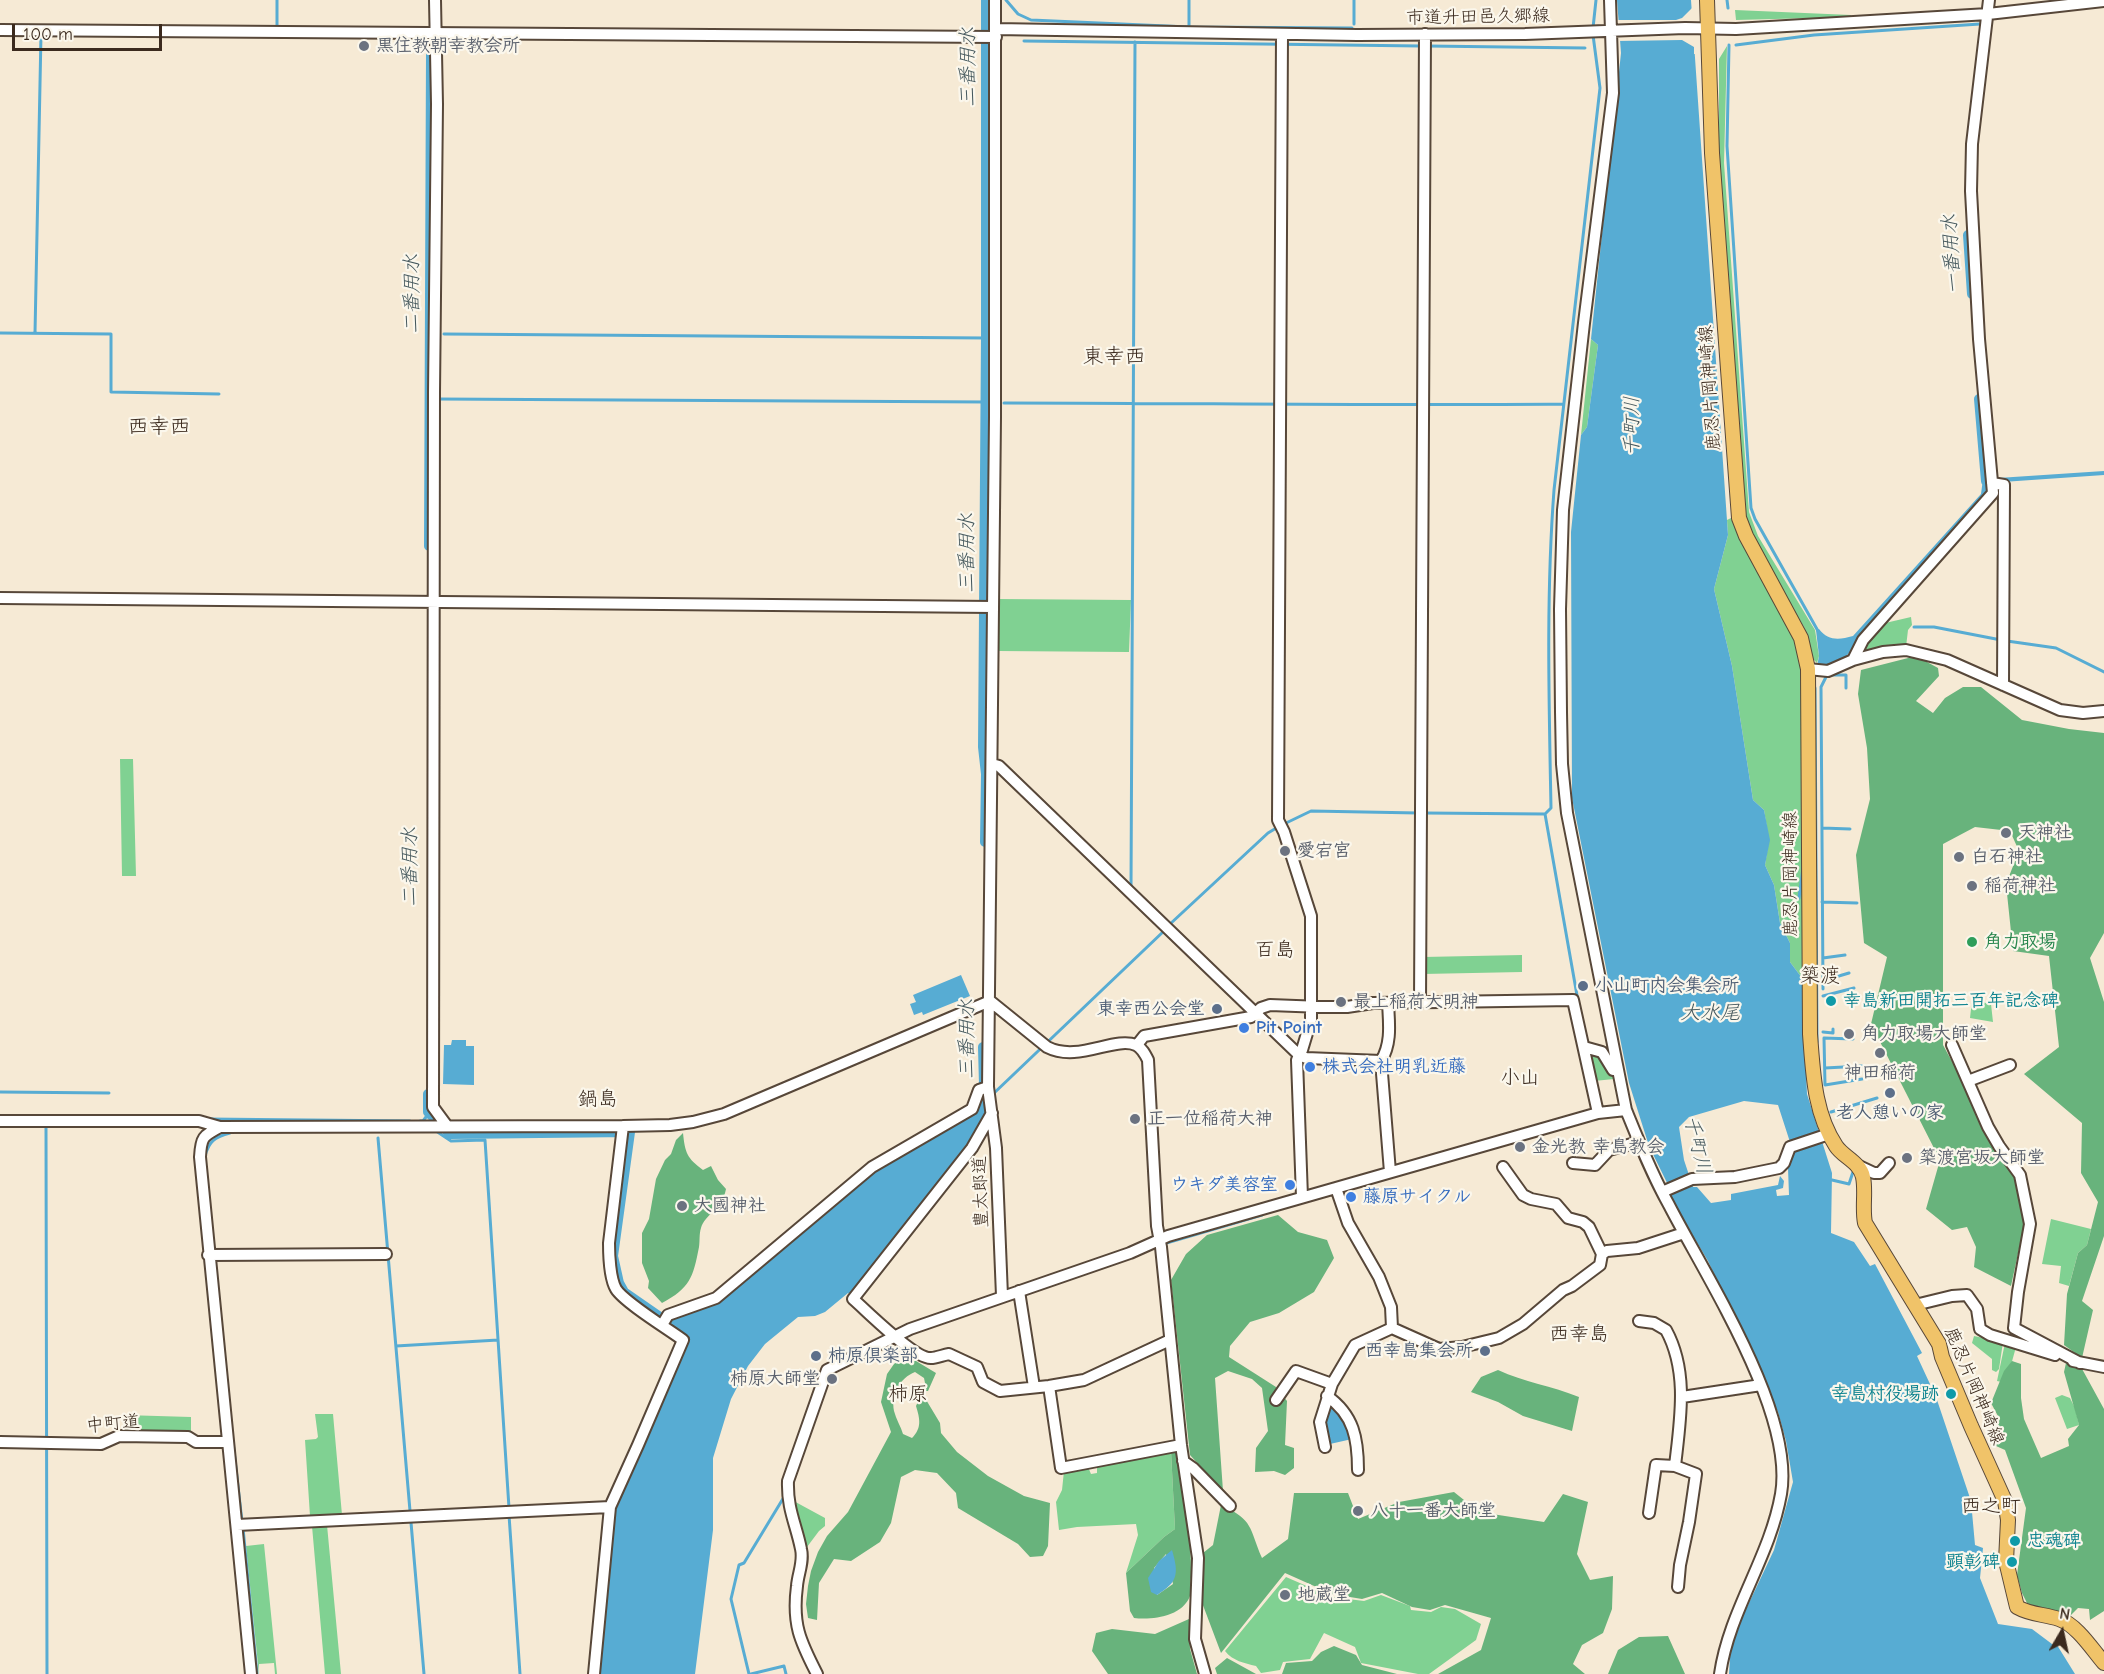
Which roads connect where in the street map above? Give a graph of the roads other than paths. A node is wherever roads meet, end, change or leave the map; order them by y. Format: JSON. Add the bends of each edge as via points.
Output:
{"nodes":[{"id":1,"x":435,"y":0,"type":"edge"},
{"id":2,"x":995,"y":0,"type":"edge"},
{"id":3,"x":1610,"y":0,"type":"edge"},
{"id":4,"x":1707,"y":0,"type":"edge"},
{"id":5,"x":1989,"y":0,"type":"edge"},
{"id":6,"x":2104,"y":1,"type":"edge"},
{"id":7,"x":1988,"y":14,"type":"junction"},
{"id":8,"x":1703,"y":28,"type":"junction"},
{"id":9,"x":0,"y":30,"type":"edge"},
{"id":10,"x":1609,"y":31,"type":"junction"},
{"id":11,"x":433,"y":33,"type":"junction"},
{"id":12,"x":991,"y":35,"type":"junction"},
{"id":13,"x":1282,"y":41,"type":"junction"},
{"id":14,"x":1425,"y":42,"type":"junction"},
{"id":15,"x":1992,"y":481,"type":"junction"},
{"id":16,"x":0,"y":598,"type":"edge"},
{"id":17,"x":435,"y":601,"type":"junction"},
{"id":18,"x":993,"y":607,"type":"junction"},
{"id":19,"x":1853,"y":660,"type":"junction"},
{"id":20,"x":1817,"y":670,"type":"junction"},
{"id":21,"x":2004,"y":685,"type":"junction"},
{"id":22,"x":2104,"y":711,"type":"edge"},
{"id":23,"x":992,"y":764,"type":"junction"},
{"id":24,"x":1420,"y":1002,"type":"junction"},
{"id":25,"x":1388,"y":1003,"type":"junction"},
{"id":26,"x":986,"y":1004,"type":"junction"},
{"id":27,"x":1310,"y":1006,"type":"junction"},
{"id":28,"x":1258,"y":1010,"type":"junction"},
{"id":29,"x":1137,"y":1045,"type":"junction"},
{"id":30,"x":1952,"y":1045,"type":"dead end"},
{"id":31,"x":1584,"y":1047,"type":"junction"},
{"id":32,"x":1300,"y":1053,"type":"junction"},
{"id":33,"x":1382,"y":1059,"type":"junction"},
{"id":34,"x":2010,"y":1065,"type":"dead end"},
{"id":35,"x":1619,"y":1080,"type":"junction"},
{"id":36,"x":1968,"y":1081,"type":"junction"},
{"id":37,"x":988,"y":1096,"type":"junction"},
{"id":38,"x":1626,"y":1110,"type":"junction"},
{"id":39,"x":1598,"y":1113,"type":"junction"},
{"id":40,"x":0,"y":1121,"type":"edge"},
{"id":41,"x":447,"y":1126,"type":"junction"},
{"id":42,"x":219,"y":1127,"type":"junction"},
{"id":43,"x":623,"y":1131,"type":"junction"},
{"id":44,"x":1826,"y":1134,"type":"junction"},
{"id":45,"x":1639,"y":1142,"type":"junction"},
{"id":46,"x":1573,"y":1163,"type":"dead end"},
{"id":47,"x":1890,"y":1163,"type":"dead end"},
{"id":48,"x":1857,"y":1165,"type":"junction"},
{"id":49,"x":1503,"y":1167,"type":"dead end"},
{"id":50,"x":1390,"y":1172,"type":"junction"},
{"id":51,"x":1336,"y":1188,"type":"junction"},
{"id":52,"x":1664,"y":1190,"type":"junction"},
{"id":53,"x":1302,"y":1197,"type":"junction"},
{"id":54,"x":1684,"y":1233,"type":"junction"},
{"id":55,"x":1160,"y":1243,"type":"junction"},
{"id":56,"x":386,"y":1254,"type":"dead end"},
{"id":57,"x":1602,"y":1254,"type":"junction"},
{"id":58,"x":208,"y":1255,"type":"junction"},
{"id":59,"x":1019,"y":1291,"type":"junction"},
{"id":60,"x":1002,"y":1296,"type":"junction"},
{"id":61,"x":1915,"y":1305,"type":"junction"},
{"id":62,"x":664,"y":1321,"type":"junction"},
{"id":63,"x":1639,"y":1321,"type":"dead end"},
{"id":64,"x":1392,"y":1328,"type":"junction"},
{"id":65,"x":894,"y":1336,"type":"junction"},
{"id":66,"x":1170,"y":1340,"type":"junction"},
{"id":67,"x":2080,"y":1363,"type":"junction"},
{"id":68,"x":2104,"y":1367,"type":"edge"},
{"id":69,"x":1332,"y":1384,"type":"junction"},
{"id":70,"x":1761,"y":1385,"type":"junction"},
{"id":71,"x":1048,"y":1386,"type":"junction"},
{"id":72,"x":1034,"y":1387,"type":"junction"},
{"id":73,"x":1327,"y":1396,"type":"junction"},
{"id":74,"x":1682,"y":1397,"type":"junction"},
{"id":75,"x":1276,"y":1400,"type":"dead end"},
{"id":76,"x":0,"y":1442,"type":"edge"},
{"id":77,"x":228,"y":1442,"type":"junction"},
{"id":78,"x":1181,"y":1445,"type":"junction"},
{"id":79,"x":1325,"y":1447,"type":"dead end"},
{"id":80,"x":1183,"y":1461,"type":"junction"},
{"id":81,"x":1675,"y":1466,"type":"junction"},
{"id":82,"x":1358,"y":1470,"type":"dead end"},
{"id":83,"x":1230,"y":1506,"type":"dead end"},
{"id":84,"x":610,"y":1507,"type":"junction"},
{"id":85,"x":1649,"y":1513,"type":"dead end"},
{"id":86,"x":240,"y":1525,"type":"junction"},
{"id":87,"x":1678,"y":1587,"type":"dead end"},
{"id":88,"x":2104,"y":1663,"type":"edge"},
{"id":89,"x":251,"y":1674,"type":"edge"},
{"id":90,"x":594,"y":1674,"type":"edge"},
{"id":91,"x":817,"y":1674,"type":"edge"},
{"id":92,"x":1205,"y":1674,"type":"edge"},
{"id":93,"x":1720,"y":1674,"type":"edge"}],
"edges":[{"from":1,"to":11,"type":"street"},
{"from":2,"to":12,"type":"street","name":"豊太郎道"},
{"from":3,"to":10,"type":"street"},
{"from":4,"to":8,"type":"main road","name":"鹿忍片岡神崎線"},
{"from":5,"to":7,"type":"street"},
{"from":6,"to":7,"type":"street","name":"市道升田邑久郷線"},
{"from":7,"to":8,"type":"street","name":"市道升田邑久郷線"},
{"from":7,"to":15,"type":"street","via":[[1972,144],[1971,191]]},
{"from":8,"to":10,"type":"street","name":"市道升田邑久郷線"},
{"from":8,"to":20,"type":"main road","name":"鹿忍片岡神崎線","via":[[1739,518]]},
{"from":9,"to":11,"type":"street","name":"市道升田邑久郷線"},
{"from":10,"to":14,"type":"street","name":"市道升田邑久郷線"},
{"from":10,"to":35,"type":"street","via":[[1613,93],[1565,498],[1560,609],[1562,764],[1567,813]]},
{"from":11,"to":12,"type":"street","name":"市道升田邑久郷線"},
{"from":11,"to":17,"type":"street"},
{"from":12,"to":13,"type":"street","name":"市道升田邑久郷線"},
{"from":12,"to":18,"type":"street","name":"豊太郎道"},
{"from":13,"to":14,"type":"street","name":"市道升田邑久郷線"},
{"from":13,"to":27,"type":"street","via":[[1278,820],[1311,915]]},
{"from":14,"to":24,"type":"street"},
{"from":15,"to":19,"type":"street","via":[[1993,493],[1863,640]]},
{"from":15,"to":21,"type":"street","via":[[2004,485]]},
{"from":16,"to":17,"type":"street"},
{"from":17,"to":18,"type":"street"},
{"from":17,"to":41,"type":"street","via":[[433,1107]]},
{"from":18,"to":23,"type":"street","name":"豊太郎道"},
{"from":19,"to":20,"type":"street"},
{"from":19,"to":21,"type":"street","via":[[1906,650],[1947,660]]},
{"from":20,"to":44,"type":"main road","name":"鹿忍片岡神崎線","via":[[1810,1034],[1814,1085]]},
{"from":21,"to":22,"type":"street","via":[[2060,710]]},
{"from":23,"to":26,"type":"street","name":"豊太郎道"},
{"from":23,"to":28,"type":"street","via":[[999,766]]},
{"from":24,"to":25,"type":"street"},
{"from":24,"to":31,"type":"street","via":[[1573,1000]]},
{"from":25,"to":27,"type":"street"},
{"from":25,"to":33,"type":"street","via":[[1389,1041]]},
{"from":26,"to":29,"type":"street","via":[[1044,1045],[1062,1053]]},
{"from":26,"to":37,"type":"street","name":"豊太郎道"},
{"from":26,"to":43,"type":"street","via":[[724,1114]]},
{"from":27,"to":28,"type":"street","via":[[1270,1005]]},
{"from":27,"to":32,"type":"street","via":[[1311,1020]]},
{"from":28,"to":29,"type":"street","via":[[1251,1017],[1144,1036]]},
{"from":28,"to":32,"type":"street"},
{"from":29,"to":55,"type":"street","via":[[1150,1066]]},
{"from":30,"to":36,"type":"street"},
{"from":31,"to":35,"type":"street","via":[[1605,1054]]},
{"from":31,"to":39,"type":"street"},
{"from":32,"to":33,"type":"street","via":[[1306,1058]]},
{"from":32,"to":53,"type":"street"},
{"from":33,"to":50,"type":"street"},
{"from":34,"to":36,"type":"street"},
{"from":35,"to":38,"type":"street"},
{"from":36,"to":67,"type":"street","via":[[1988,1127],[2020,1175],[2030,1224],[2014,1328]]},
{"from":37,"to":60,"type":"street","name":"豊太郎道","via":[[996,1148]]},
{"from":37,"to":62,"type":"street","via":[[979,1090],[972,1109],[872,1167],[716,1298]]},
{"from":37,"to":65,"type":"street","via":[[972,1148],[853,1299]]},
{"from":38,"to":39,"type":"street"},
{"from":38,"to":45,"type":"street"},
{"from":39,"to":50,"type":"street"},
{"from":40,"to":42,"type":"street","via":[[199,1121]]},
{"from":41,"to":42,"type":"street"},
{"from":41,"to":43,"type":"street"},
{"from":42,"to":58,"type":"street","via":[[201,1141]]},
{"from":43,"to":62,"type":"street","via":[[609,1243],[612,1274],[616,1289],[638,1309]]},
{"from":44,"to":48,"type":"main road","name":"鹿忍片岡神崎線"},
{"from":44,"to":52,"type":"street","via":[[1790,1147],[1779,1168],[1736,1177],[1692,1179]]},
{"from":45,"to":46,"type":"street","via":[[1609,1150],[1595,1165]]},
{"from":45,"to":52,"type":"street"},
{"from":47,"to":48,"type":"street","via":[[1880,1173]]},
{"from":48,"to":61,"type":"main road","name":"鹿忍片岡神崎線","via":[[1863,1176],[1865,1223]]},
{"from":49,"to":57,"type":"street","via":[[1523,1195],[1556,1204],[1568,1218],[1589,1227]]},
{"from":50,"to":51,"type":"street"},
{"from":51,"to":53,"type":"street"},
{"from":51,"to":64,"type":"street","via":[[1348,1223],[1379,1277],[1391,1307]]},
{"from":52,"to":54,"type":"street"},
{"from":53,"to":55,"type":"street"},
{"from":54,"to":57,"type":"street","via":[[1638,1248]]},
{"from":54,"to":70,"type":"street","via":[[1720,1297]]},
{"from":55,"to":59,"type":"street"},
{"from":55,"to":66,"type":"street"},
{"from":56,"to":58,"type":"street"},
{"from":57,"to":64,"type":"street","via":[[1600,1265],[1523,1324],[1498,1338],[1439,1349]]},
{"from":58,"to":77,"type":"street"},
{"from":59,"to":60,"type":"street"},
{"from":59,"to":72,"type":"street"},
{"from":60,"to":65,"type":"street"},
{"from":61,"to":67,"type":"street","via":[[1967,1294],[1977,1309],[1980,1329]]},
{"from":61,"to":88,"type":"main road","name":"鹿忍片岡神崎線","via":[[1939,1344],[2005,1501],[2006,1561],[2017,1607],[2067,1623]]},
{"from":62,"to":84,"type":"street","via":[[682,1340]]},
{"from":63,"to":74,"type":"street","via":[[1666,1330]]},
{"from":64,"to":69,"type":"street","via":[[1355,1345]]},
{"from":65,"to":72,"type":"street","via":[[929,1359],[949,1353],[977,1367],[983,1382],[1000,1391]]},
{"from":65,"to":91,"type":"street","via":[[827,1370],[788,1481],[787,1496],[802,1549],[796,1595],[797,1626],[800,1642]]},
{"from":66,"to":71,"type":"street","via":[[1084,1380]]},
{"from":66,"to":78,"type":"street"},
{"from":67,"to":68,"type":"street"},
{"from":69,"to":73,"type":"street"},
{"from":69,"to":75,"type":"street","via":[[1296,1371]]},
{"from":70,"to":74,"type":"street"},
{"from":70,"to":93,"type":"street","via":[[1780,1453],[1781,1494],[1766,1549],[1723,1654]]},
{"from":71,"to":72,"type":"street"},
{"from":71,"to":78,"type":"street","via":[[1061,1468]]},
{"from":73,"to":79,"type":"street","via":[[1320,1422]]},
{"from":73,"to":82,"type":"street","via":[[1339,1404],[1355,1434]]},
{"from":74,"to":81,"type":"street"},
{"from":76,"to":77,"type":"street","name":"中町道","via":[[100,1444],[119,1437],[188,1437],[196,1442]]},
{"from":77,"to":86,"type":"street"},
{"from":78,"to":80,"type":"street"},
{"from":80,"to":83,"type":"street"},
{"from":80,"to":92,"type":"street","via":[[1198,1558],[1196,1639]]},
{"from":81,"to":85,"type":"street","via":[[1656,1465]]},
{"from":81,"to":87,"type":"street","via":[[1696,1474]]},
{"from":84,"to":86,"type":"street"},
{"from":84,"to":90,"type":"street"},
{"from":86,"to":89,"type":"street"}]}
